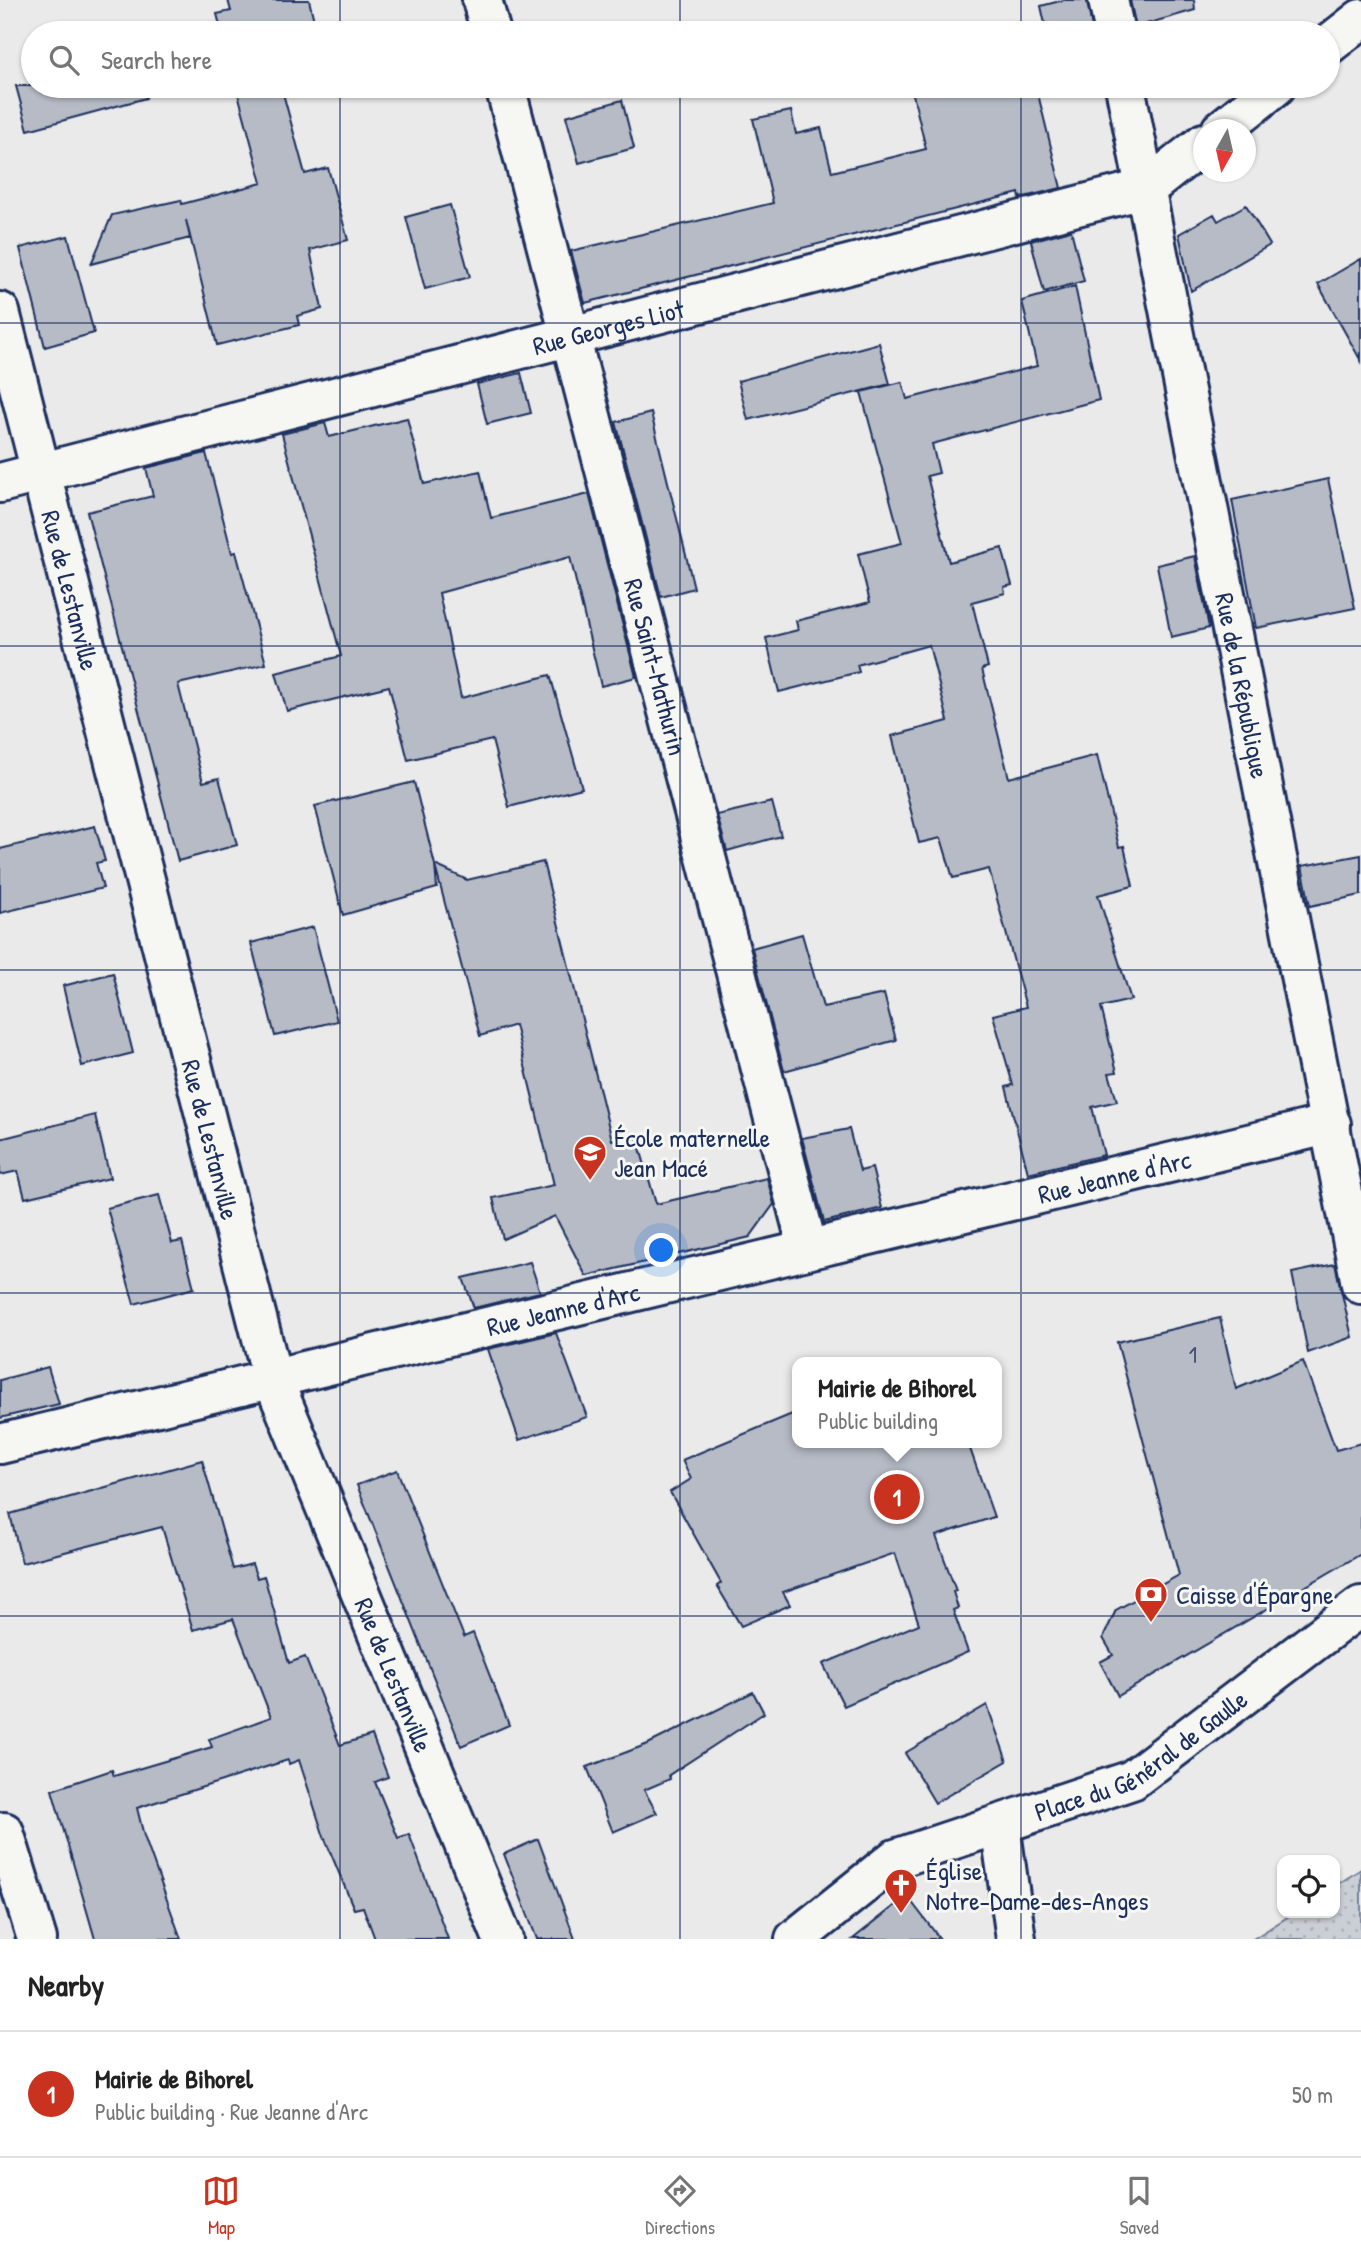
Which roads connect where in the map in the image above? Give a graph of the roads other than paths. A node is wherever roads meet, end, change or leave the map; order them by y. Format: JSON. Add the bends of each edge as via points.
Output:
{"nodes":[{"id":1,"x":482,"y":0,"type":"edge"},
{"id":2,"x":1108,"y":0,"type":"edge"},
{"id":3,"x":1361,"y":19,"type":"edge"},
{"id":4,"x":488,"y":21,"type":"edge"},
{"id":5,"x":1112,"y":21,"type":"edge"},
{"id":6,"x":1340,"y":36,"type":"edge"},
{"id":7,"x":508,"y":98,"type":"edge"},
{"id":8,"x":1128,"y":98,"type":"edge"},
{"id":9,"x":1261,"y":98,"type":"edge"},
{"id":10,"x":1235,"y":119,"type":"edge"},
{"id":11,"x":1193,"y":151,"type":"edge"},
{"id":12,"x":1147,"y":188,"type":"junction"},
{"id":13,"x":0,"y":312,"type":"edge"},
{"id":14,"x":572,"y":337,"type":"junction"},
{"id":15,"x":42,"y":472,"type":"junction"},
{"id":16,"x":0,"y":483,"type":"edge"},
{"id":17,"x":1331,"y":1124,"type":"junction"},
{"id":18,"x":808,"y":1249,"type":"junction"},
{"id":19,"x":1361,"y":1284,"type":"edge"},
{"id":20,"x":272,"y":1377,"type":"junction"},
{"id":21,"x":0,"y":1444,"type":"edge"},
{"id":22,"x":1361,"y":1606,"type":"edge"},
{"id":23,"x":1000,"y":1824,"type":"junction"},
{"id":24,"x":0,"y":1833,"type":"edge"},
{"id":25,"x":37,"y":1939,"type":"edge"},
{"id":26,"x":503,"y":1939,"type":"edge"},
{"id":27,"x":795,"y":1939,"type":"edge"},
{"id":28,"x":1016,"y":1939,"type":"edge"}],
"edges":[{"from":1,"to":4,"type":"street"},
{"from":2,"to":5,"type":"street"},
{"from":3,"to":6,"type":"street"},
{"from":7,"to":14,"type":"street","name":"Rue Saint-Mathurin"},
{"from":8,"to":12,"type":"street","name":"Rue de la République"},
{"from":9,"to":10,"type":"street"},
{"from":11,"to":12,"type":"street","name":"Rue Georges Liot"},
{"from":12,"to":14,"type":"street","name":"Rue Georges Liot"},
{"from":12,"to":17,"type":"street","name":"Rue de la République"},
{"from":13,"to":15,"type":"street","name":"Rue de Lestanville"},
{"from":14,"to":15,"type":"street","name":"Rue Georges Liot"},
{"from":14,"to":18,"type":"street","name":"Rue Saint-Mathurin"},
{"from":15,"to":16,"type":"street","name":"Rue Georges Liot"},
{"from":15,"to":20,"type":"street","name":"Rue de Lestanville"},
{"from":17,"to":18,"type":"street","name":"Rue Jeanne d'Arc"},
{"from":17,"to":19,"type":"street","name":"Rue de la République"},
{"from":18,"to":20,"type":"street","name":"Rue Jeanne d'Arc"},
{"from":20,"to":21,"type":"street","name":"Rue Jeanne d'Arc"},
{"from":20,"to":26,"type":"street","name":"Rue de Lestanville"},
{"from":22,"to":23,"type":"street","name":"Place du Général de Gaulle","via":[[1132,1780]]},
{"from":23,"to":27,"type":"street","name":"Place du Général de Gaulle","via":[[895,1859]]},
{"from":23,"to":28,"type":"street"},
{"from":24,"to":25,"type":"street","via":[[4,1832]]}]}
